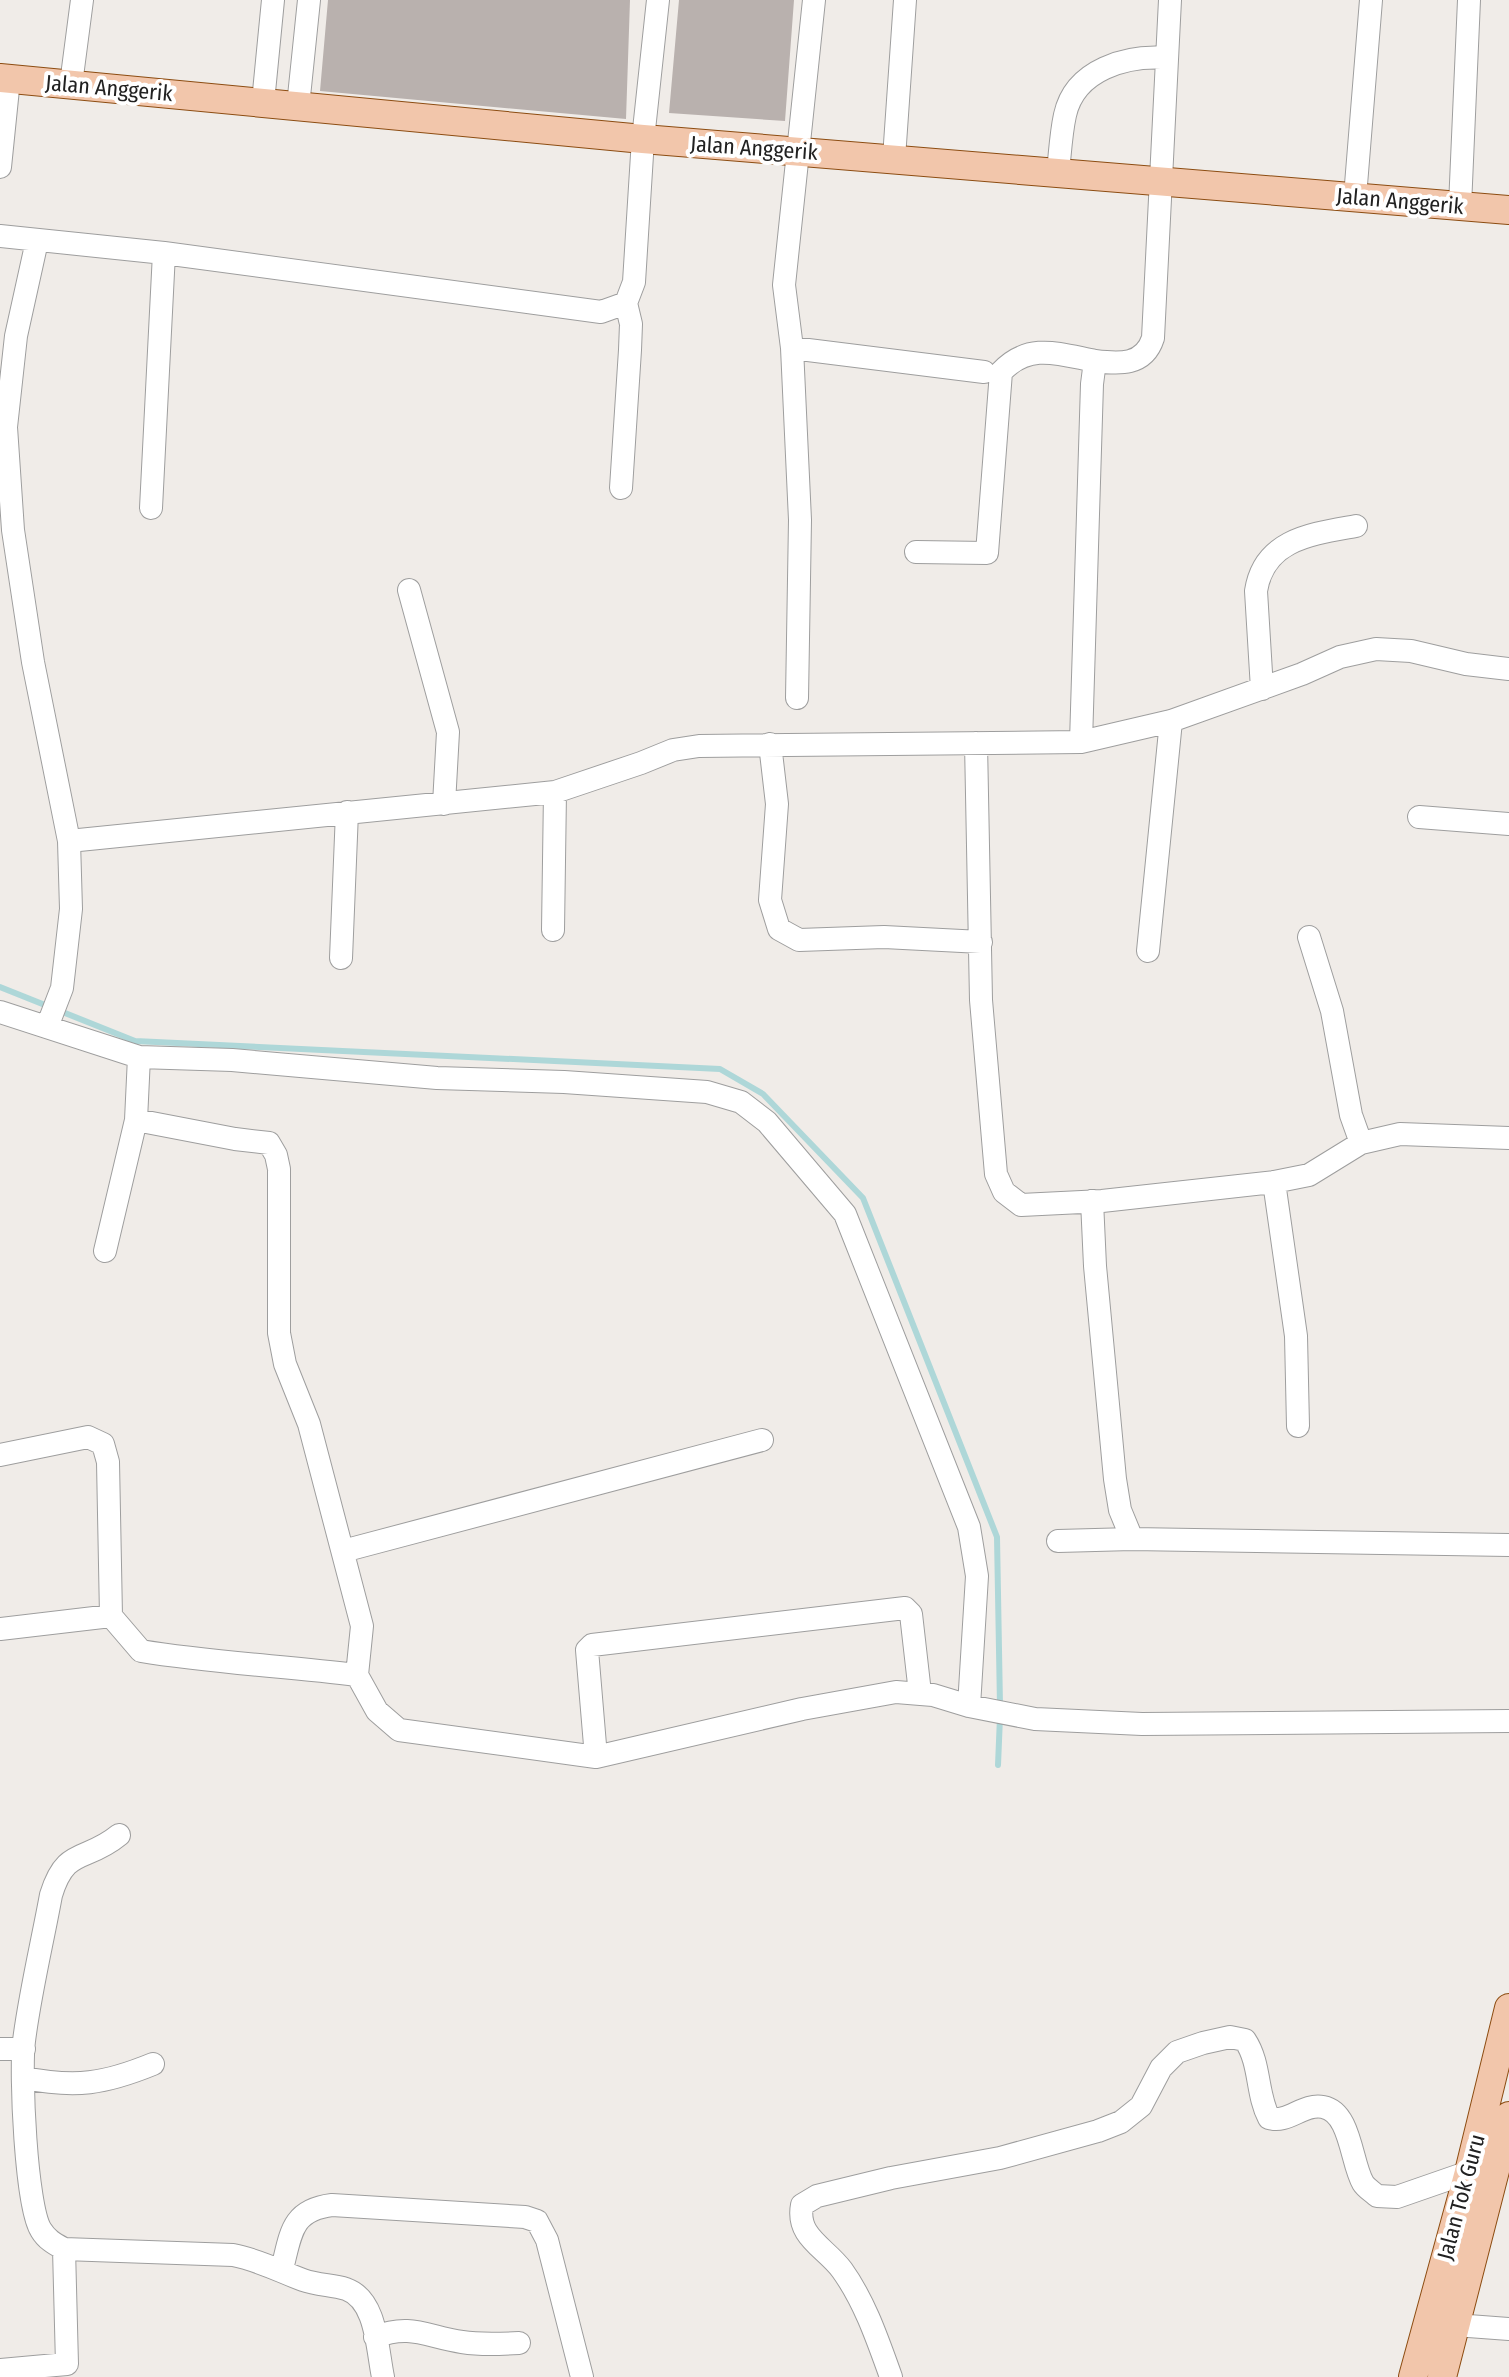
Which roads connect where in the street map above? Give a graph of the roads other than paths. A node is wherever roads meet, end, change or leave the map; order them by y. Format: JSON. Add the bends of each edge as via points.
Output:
{"nodes":[{"id":1,"x":82,"y":0,"type":"edge"},
{"id":2,"x":273,"y":0,"type":"edge"},
{"id":3,"x":309,"y":0,"type":"edge"},
{"id":4,"x":658,"y":0,"type":"edge"},
{"id":5,"x":814,"y":0,"type":"edge"},
{"id":6,"x":905,"y":0,"type":"edge"},
{"id":7,"x":1161,"y":0,"type":"edge"},
{"id":8,"x":1170,"y":0,"type":"edge"},
{"id":9,"x":1371,"y":0,"type":"edge"},
{"id":10,"x":1469,"y":0,"type":"edge"},
{"id":11,"x":1167,"y":58,"type":"junction"},
{"id":12,"x":5,"y":78,"type":"edge"},
{"id":13,"x":71,"y":84,"type":"junction"},
{"id":14,"x":263,"y":102,"type":"junction"},
{"id":15,"x":298,"y":106,"type":"junction"},
{"id":16,"x":643,"y":139,"type":"junction"},
{"id":17,"x":797,"y":151,"type":"junction"},
{"id":18,"x":894,"y":158,"type":"junction"},
{"id":19,"x":0,"y":167,"type":"edge"},
{"id":20,"x":1058,"y":172,"type":"junction"},
{"id":21,"x":1160,"y":181,"type":"junction"},
{"id":22,"x":1355,"y":197,"type":"junction"},
{"id":23,"x":1509,"y":198,"type":"edge"},
{"id":24,"x":1460,"y":206,"type":"junction"},
{"id":25,"x":1509,"y":210,"type":"edge"},
{"id":26,"x":0,"y":236,"type":"edge"},
{"id":27,"x":37,"y":241,"type":"junction"},
{"id":28,"x":164,"y":253,"type":"junction"},
{"id":29,"x":626,"y":303,"type":"junction"},
{"id":30,"x":792,"y":348,"type":"junction"},
{"id":31,"x":1095,"y":361,"type":"junction"},
{"id":32,"x":984,"y":372,"type":"dead end"},
{"id":33,"x":3,"y":427,"type":"edge"},
{"id":34,"x":621,"y":488,"type":"dead end"},
{"id":35,"x":151,"y":508,"type":"dead end"},
{"id":36,"x":1356,"y":526,"type":"dead end"},
{"id":37,"x":916,"y":552,"type":"dead end"},
{"id":38,"x":409,"y":590,"type":"dead end"},
{"id":39,"x":1509,"y":669,"type":"edge"},
{"id":40,"x":1262,"y":689,"type":"junction"},
{"id":41,"x":797,"y":698,"type":"dead end"},
{"id":42,"x":1171,"y":721,"type":"junction"},
{"id":43,"x":1081,"y":742,"type":"junction"},
{"id":44,"x":976,"y":743,"type":"junction"},
{"id":45,"x":770,"y":744,"type":"junction"},
{"id":46,"x":555,"y":792,"type":"junction"},
{"id":47,"x":444,"y":804,"type":"junction"},
{"id":48,"x":347,"y":812,"type":"junction"},
{"id":49,"x":1419,"y":817,"type":"dead end"},
{"id":50,"x":1509,"y":824,"type":"edge"},
{"id":51,"x":69,"y":841,"type":"junction"},
{"id":52,"x":553,"y":930,"type":"dead end"},
{"id":53,"x":1309,"y":937,"type":"dead end"},
{"id":54,"x":981,"y":942,"type":"junction"},
{"id":55,"x":1148,"y":951,"type":"dead end"},
{"id":56,"x":341,"y":958,"type":"dead end"},
{"id":57,"x":0,"y":1012,"type":"edge"},
{"id":58,"x":52,"y":1014,"type":"junction"},
{"id":59,"x":139,"y":1057,"type":"junction"},
{"id":60,"x":136,"y":1120,"type":"junction"},
{"id":61,"x":1509,"y":1138,"type":"edge"},
{"id":62,"x":1361,"y":1143,"type":"junction"},
{"id":63,"x":1274,"y":1182,"type":"junction"},
{"id":64,"x":1092,"y":1201,"type":"junction"},
{"id":65,"x":105,"y":1251,"type":"dead end"},
{"id":66,"x":1298,"y":1426,"type":"dead end"},
{"id":67,"x":762,"y":1440,"type":"dead end"},
{"id":68,"x":0,"y":1455,"type":"edge"},
{"id":69,"x":1132,"y":1539,"type":"junction"},
{"id":70,"x":1058,"y":1541,"type":"dead end"},
{"id":71,"x":1509,"y":1545,"type":"edge"},
{"id":72,"x":343,"y":1551,"type":"junction"},
{"id":73,"x":111,"y":1616,"type":"junction"},
{"id":74,"x":0,"y":1629,"type":"edge"},
{"id":75,"x":357,"y":1675,"type":"junction"},
{"id":76,"x":920,"y":1693,"type":"junction"},
{"id":77,"x":973,"y":1707,"type":"junction"},
{"id":78,"x":1509,"y":1721,"type":"edge"},
{"id":79,"x":596,"y":1757,"type":"junction"},
{"id":80,"x":119,"y":1835,"type":"dead end"},
{"id":81,"x":1508,"y":2014,"type":"edge"},
{"id":82,"x":0,"y":2049,"type":"edge"},
{"id":83,"x":24,"y":2049,"type":"junction"},
{"id":84,"x":153,"y":2064,"type":"dead end"},
{"id":85,"x":24,"y":2078,"type":"junction"},
{"id":86,"x":1508,"y":2127,"type":"edge"},
{"id":87,"x":1469,"y":2172,"type":"junction"},
{"id":88,"x":64,"y":2249,"type":"junction"},
{"id":89,"x":282,"y":2269,"type":"junction"},
{"id":90,"x":1455,"y":2325,"type":"junction"},
{"id":91,"x":1509,"y":2329,"type":"edge"},
{"id":92,"x":375,"y":2337,"type":"junction"},
{"id":93,"x":519,"y":2343,"type":"dead end"},
{"id":94,"x":0,"y":2370,"type":"edge"},
{"id":95,"x":65,"y":2371,"type":"edge"},
{"id":96,"x":383,"y":2377,"type":"edge"},
{"id":97,"x":582,"y":2377,"type":"edge"},
{"id":98,"x":891,"y":2377,"type":"edge"},
{"id":99,"x":1413,"y":2377,"type":"edge"},
{"id":100,"x":1442,"y":2377,"type":"edge"}],
"edges":[{"from":1,"to":13,"type":"street"},
{"from":2,"to":14,"type":"street"},
{"from":3,"to":15,"type":"street"},
{"from":4,"to":16,"type":"street"},
{"from":5,"to":17,"type":"street"},
{"from":6,"to":18,"type":"street"},
{"from":7,"to":8,"type":"street"},
{"from":8,"to":11,"type":"street"},
{"from":9,"to":22,"type":"street"},
{"from":10,"to":24,"type":"street"},
{"from":11,"to":20,"type":"street","via":[[1121,61],[1096,72],[1076,90],[1065,112]]},
{"from":11,"to":21,"type":"street"},
{"from":12,"to":13,"type":"main road","name":"Jalan Anggerik"},
{"from":12,"to":19,"type":"street"},
{"from":13,"to":14,"type":"main road","name":"Jalan Anggerik"},
{"from":14,"to":15,"type":"main road","name":"Jalan Anggerik"},
{"from":15,"to":16,"type":"main road","name":"Jalan Anggerik"},
{"from":16,"to":17,"type":"main road","name":"Jalan Anggerik"},
{"from":16,"to":29,"type":"street","via":[[634,282]]},
{"from":17,"to":18,"type":"main road","name":"Jalan Anggerik"},
{"from":17,"to":30,"type":"street","via":[[784,285]]},
{"from":18,"to":20,"type":"main road","name":"Jalan Anggerik"},
{"from":20,"to":21,"type":"main road","name":"Jalan Anggerik"},
{"from":21,"to":22,"type":"main road","name":"Jalan Anggerik"},
{"from":21,"to":31,"type":"street","via":[[1151,344],[1127,363]]},
{"from":22,"to":24,"type":"main road","name":"Jalan Anggerik"},
{"from":23,"to":24,"type":"main road"},
{"from":24,"to":25,"type":"main road","name":"Jalan Anggerik"},
{"from":26,"to":27,"type":"street"},
{"from":27,"to":28,"type":"street"},
{"from":27,"to":33,"type":"street"},
{"from":28,"to":29,"type":"street","via":[[601,312]]},
{"from":28,"to":35,"type":"street"},
{"from":29,"to":34,"type":"street","via":[[631,324]]},
{"from":30,"to":32,"type":"street"},
{"from":30,"to":41,"type":"street","via":[[800,520]]},
{"from":31,"to":37,"type":"street","via":[[1034,352],[1007,365],[1001,372],[987,553]]},
{"from":31,"to":43,"type":"street"},
{"from":33,"to":51,"type":"street","via":[[33,662]]},
{"from":36,"to":40,"type":"street","via":[[1304,537],[1267,560],[1256,591]]},
{"from":38,"to":47,"type":"street","via":[[448,732]]},
{"from":39,"to":40,"type":"street","via":[[1376,649],[1340,657]]},
{"from":40,"to":42,"type":"street"},
{"from":42,"to":43,"type":"street"},
{"from":42,"to":55,"type":"street"},
{"from":43,"to":44,"type":"street"},
{"from":44,"to":45,"type":"street"},
{"from":44,"to":54,"type":"street"},
{"from":45,"to":46,"type":"street","via":[[673,750]]},
{"from":45,"to":54,"type":"street","via":[[777,804],[770,900],[779,929],[799,940]]},
{"from":46,"to":47,"type":"street"},
{"from":46,"to":52,"type":"street"},
{"from":47,"to":48,"type":"street"},
{"from":48,"to":51,"type":"street"},
{"from":48,"to":56,"type":"street"},
{"from":49,"to":50,"type":"street"},
{"from":51,"to":58,"type":"street","via":[[71,909],[62,988]]},
{"from":53,"to":62,"type":"street","via":[[1332,1011]]},
{"from":54,"to":64,"type":"street","via":[[996,1174],[1004,1192],[1021,1205]]},
{"from":57,"to":58,"type":"street"},
{"from":58,"to":59,"type":"street"},
{"from":59,"to":60,"type":"street"},
{"from":59,"to":77,"type":"street","via":[[707,1092],[741,1102],[767,1122],[845,1214],[969,1527],[977,1576]]},
{"from":60,"to":65,"type":"street"},
{"from":60,"to":72,"type":"street","via":[[269,1143],[276,1155],[279,1333]]},
{"from":61,"to":62,"type":"street","via":[[1400,1134]]},
{"from":62,"to":63,"type":"street","via":[[1309,1175]]},
{"from":63,"to":64,"type":"street"},
{"from":63,"to":66,"type":"street","via":[[1296,1336]]},
{"from":64,"to":69,"type":"street","via":[[1115,1479]]},
{"from":67,"to":72,"type":"street"},
{"from":68,"to":73,"type":"street","via":[[88,1437],[103,1444],[108,1462]]},
{"from":69,"to":70,"type":"street"},
{"from":69,"to":71,"type":"street"},
{"from":72,"to":75,"type":"street","via":[[362,1626]]},
{"from":73,"to":74,"type":"street"},
{"from":73,"to":75,"type":"street","via":[[141,1651]]},
{"from":75,"to":79,"type":"street","via":[[377,1711],[399,1730]]},
{"from":76,"to":77,"type":"street"},
{"from":76,"to":79,"type":"street","via":[[845,1700]]},
{"from":76,"to":79,"type":"street","via":[[911,1614],[905,1608],[592,1645],[587,1650]]},
{"from":77,"to":78,"type":"street","via":[[1035,1719],[1142,1724]]},
{"from":80,"to":83,"type":"street","via":[[72,1859],[57,1873]]},
{"from":81,"to":87,"type":"main road","name":"Jalan Tok Guru"},
{"from":82,"to":83,"type":"street"},
{"from":83,"to":85,"type":"street"},
{"from":84,"to":85,"type":"street","via":[[114,2080],[57,2085]]},
{"from":85,"to":88,"type":"street","via":[[33,2209],[48,2240]]},
{"from":86,"to":90,"type":"main road","name":"Jalan Tok Guru"},
{"from":87,"to":98,"type":"street","via":[[1397,2197],[1377,2196],[1363,2183],[1340,2118],[1327,2107],[1313,2106],[1277,2121],[1269,2118],[1255,2055],[1245,2040],[1230,2037],[1177,2052],[1161,2068],[1141,2106],[1121,2122],[1000,2158],[817,2196],[802,2205],[806,2233],[842,2270],[874,2328]]},
{"from":87,"to":99,"type":"main road","name":"Jalan Tok Guru"},
{"from":88,"to":89,"type":"street","via":[[233,2255]]},
{"from":88,"to":95,"type":"street"},
{"from":89,"to":92,"type":"street","via":[[359,2296]]},
{"from":89,"to":97,"type":"street","via":[[293,2228],[314,2207],[537,2221],[547,2240]]},
{"from":90,"to":91,"type":"street"},
{"from":90,"to":100,"type":"main road","name":"Jalan Tok Guru"},
{"from":92,"to":93,"type":"street","via":[[408,2329],[459,2342]]},
{"from":92,"to":96,"type":"street"},
{"from":94,"to":95,"type":"street"}]}
